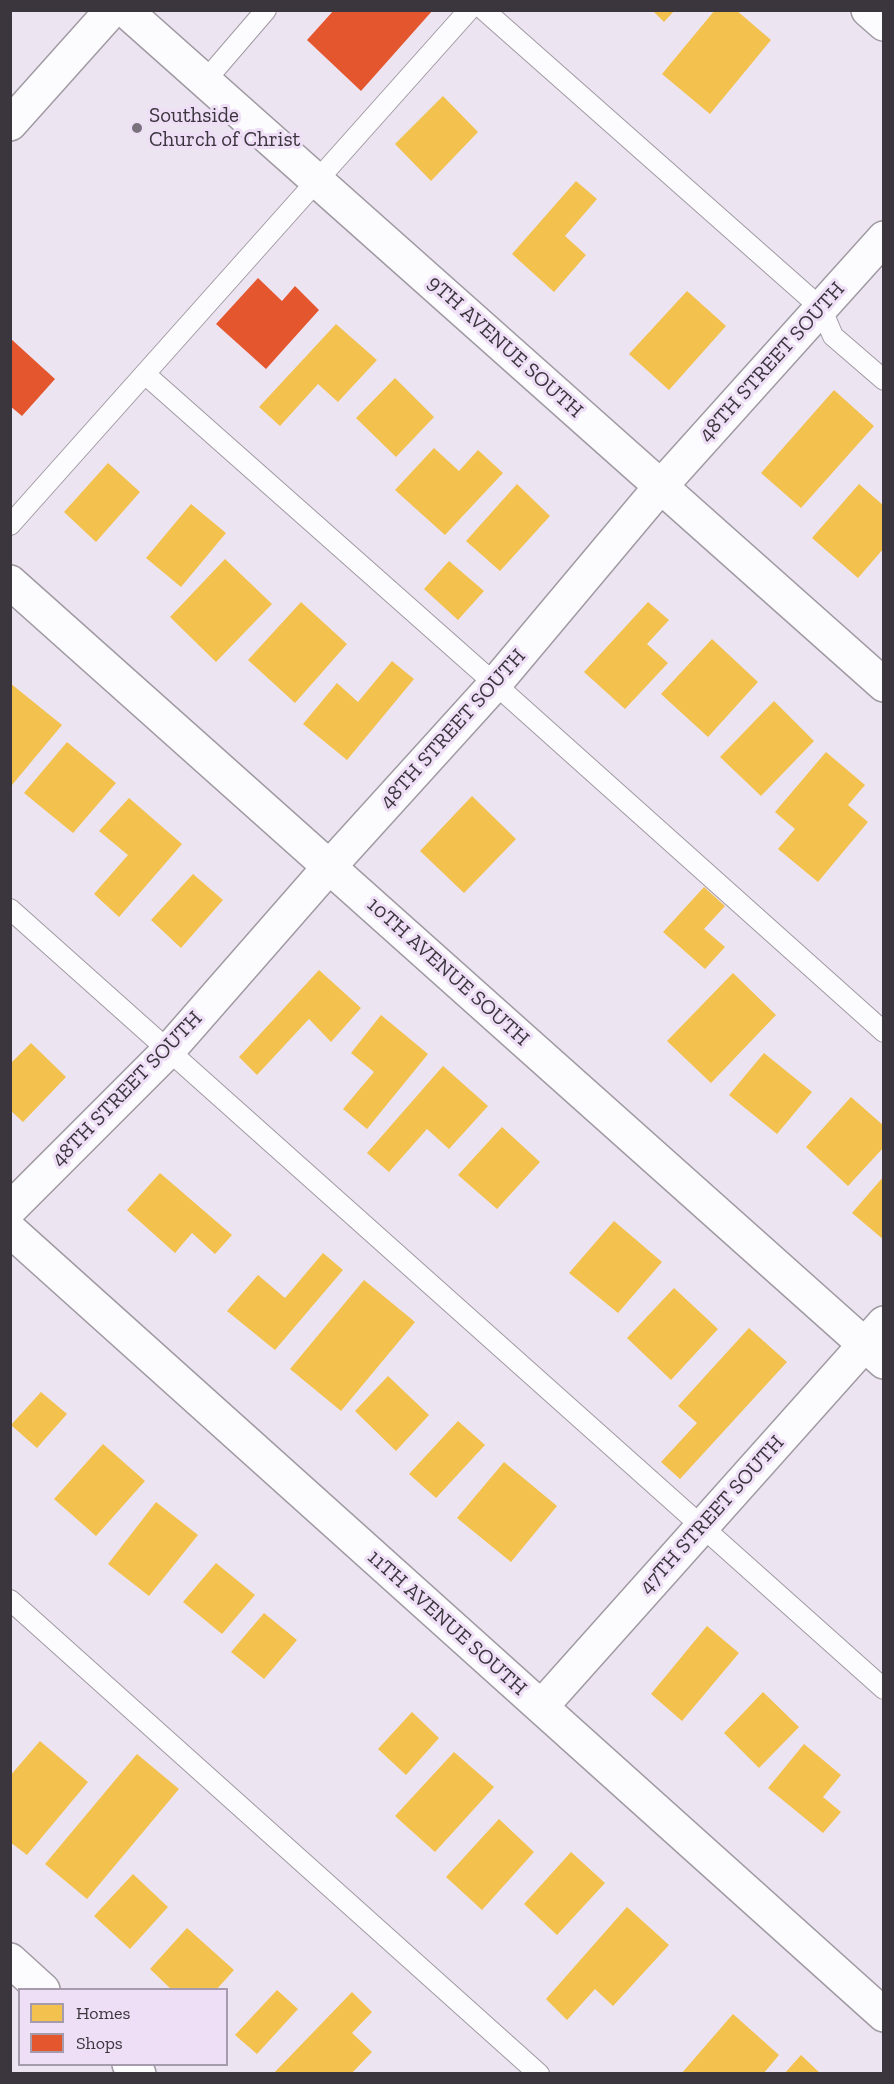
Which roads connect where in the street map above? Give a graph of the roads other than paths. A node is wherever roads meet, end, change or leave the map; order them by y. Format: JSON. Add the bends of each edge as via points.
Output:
{"nodes":[{"id":1,"x":112,"y":10,"type":"edge"},
{"id":2,"x":126,"y":10,"type":"edge"},
{"id":3,"x":266,"y":10,"type":"edge"},
{"id":4,"x":469,"y":10,"type":"edge"},
{"id":5,"x":484,"y":10,"type":"edge"},
{"id":6,"x":868,"y":10,"type":"edge"},
{"id":7,"x":884,"y":24,"type":"edge"},
{"id":8,"x":205,"y":81,"type":"junction"},
{"id":9,"x":10,"y":124,"type":"edge"},
{"id":10,"x":317,"y":181,"type":"junction"},
{"id":11,"x":884,"y":238,"type":"edge"},
{"id":12,"x":820,"y":308,"type":"junction"},
{"id":13,"x":145,"y":374,"type":"junction"},
{"id":14,"x":884,"y":380,"type":"edge"},
{"id":15,"x":661,"y":486,"type":"junction"},
{"id":16,"x":10,"y":525,"type":"edge"},
{"id":17,"x":10,"y":582,"type":"edge"},
{"id":18,"x":495,"y":684,"type":"junction"},
{"id":19,"x":884,"y":685,"type":"edge"},
{"id":20,"x":330,"y":866,"type":"junction"},
{"id":21,"x":10,"y":909,"type":"edge"},
{"id":22,"x":884,"y":1032,"type":"edge"},
{"id":23,"x":169,"y":1050,"type":"junction"},
{"id":24,"x":10,"y":1209,"type":"edge"},
{"id":25,"x":10,"y":1230,"type":"edge"},
{"id":26,"x":877,"y":1343,"type":"edge"},
{"id":27,"x":702,"y":1526,"type":"junction"},
{"id":28,"x":10,"y":1600,"type":"edge"},
{"id":29,"x":884,"y":1689,"type":"edge"},
{"id":30,"x":541,"y":1707,"type":"junction"},
{"id":31,"x":10,"y":1960,"type":"edge"},
{"id":32,"x":43,"y":1988,"type":"edge"},
{"id":33,"x":884,"y":2015,"type":"edge"},
{"id":34,"x":539,"y":2073,"type":"edge"}],
"edges":[{"from":1,"to":9,"type":"street"},
{"from":2,"to":8,"type":"street","name":"9TH AVENUE SOUTH"},
{"from":3,"to":8,"type":"lane"},
{"from":4,"to":10,"type":"lane"},
{"from":5,"to":12,"type":"lane"},
{"from":6,"to":7,"type":"street"},
{"from":8,"to":10,"type":"street","name":"9TH AVENUE SOUTH"},
{"from":10,"to":13,"type":"lane"},
{"from":10,"to":15,"type":"street","name":"9TH AVENUE SOUTH"},
{"from":11,"to":12,"type":"street","name":"48TH STREET SOUTH"},
{"from":12,"to":14,"type":"lane","via":[[833,336]]},
{"from":12,"to":15,"type":"street","name":"48TH STREET SOUTH"},
{"from":13,"to":16,"type":"lane"},
{"from":13,"to":18,"type":"lane"},
{"from":15,"to":18,"type":"street","name":"48TH STREET SOUTH"},
{"from":15,"to":19,"type":"street","name":"9TH AVENUE SOUTH"},
{"from":17,"to":20,"type":"street","name":"10TH AVENUE SOUTH"},
{"from":18,"to":20,"type":"street","name":"48TH STREET SOUTH"},
{"from":18,"to":22,"type":"lane"},
{"from":20,"to":23,"type":"street","name":"48TH STREET SOUTH"},
{"from":20,"to":26,"type":"street","name":"10TH AVENUE SOUTH"},
{"from":21,"to":23,"type":"lane"},
{"from":23,"to":24,"type":"street","name":"48TH STREET SOUTH"},
{"from":23,"to":27,"type":"lane"},
{"from":25,"to":30,"type":"street","name":"11TH AVENUE SOUTH"},
{"from":26,"to":27,"type":"street","name":"47TH STREET SOUTH"},
{"from":27,"to":29,"type":"lane"},
{"from":27,"to":30,"type":"street","name":"47TH STREET SOUTH"},
{"from":28,"to":34,"type":"lane"},
{"from":30,"to":33,"type":"street","name":"11TH AVENUE SOUTH"},
{"from":31,"to":32,"type":"street"}]}
